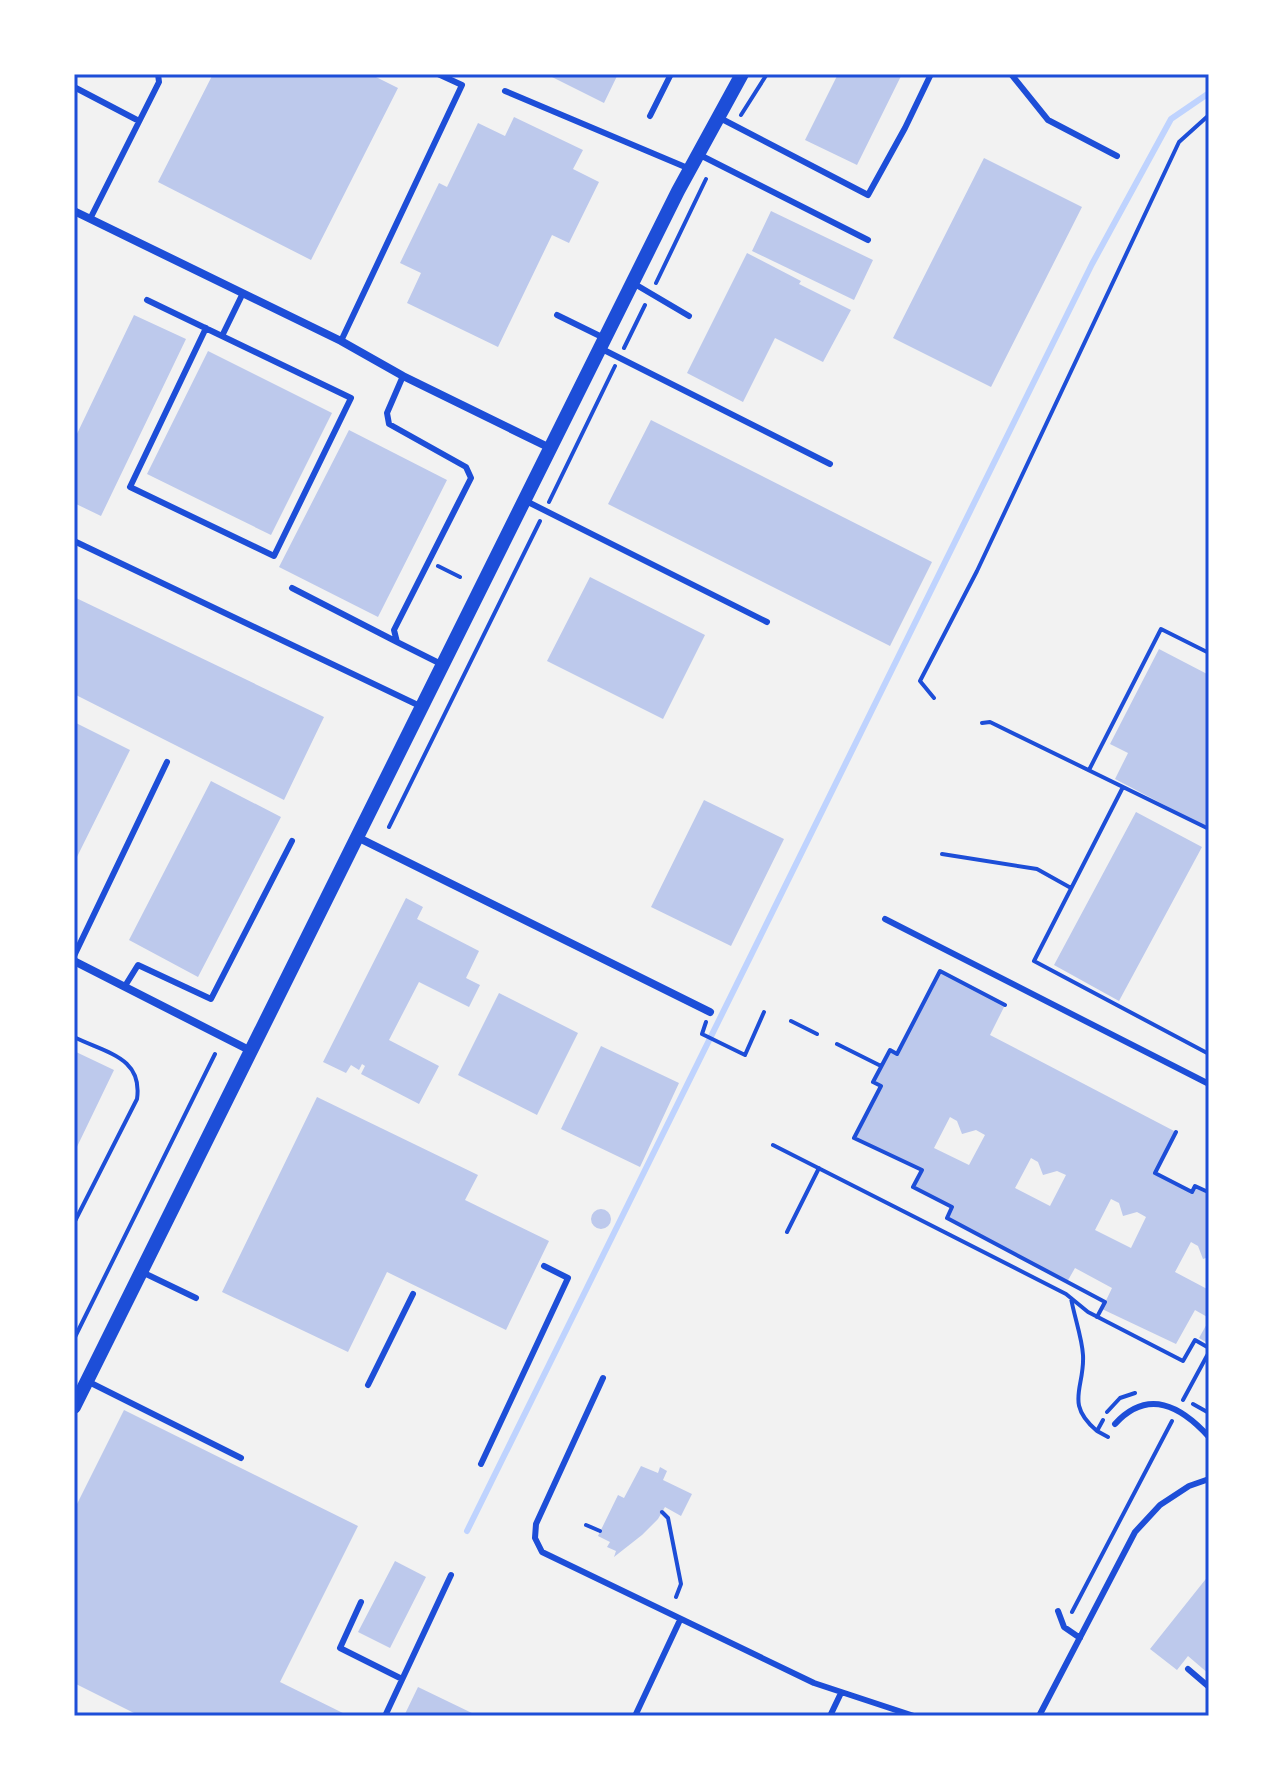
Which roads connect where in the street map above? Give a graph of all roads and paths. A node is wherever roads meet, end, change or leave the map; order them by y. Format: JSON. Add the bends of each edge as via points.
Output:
{"nodes":[{"id":1,"x":158,"y":74,"type":"edge"},
{"id":2,"x":438,"y":74,"type":"edge"},
{"id":3,"x":671,"y":74,"type":"edge"},
{"id":4,"x":742,"y":74,"type":"edge"},
{"id":5,"x":767,"y":74,"type":"edge"},
{"id":6,"x":931,"y":74,"type":"edge"},
{"id":7,"x":1011,"y":74,"type":"edge"},
{"id":8,"x":74,"y":87,"type":"edge"},
{"id":9,"x":505,"y":91,"type":"dead end"},
{"id":10,"x":1209,"y":115,"type":"edge"},
{"id":11,"x":650,"y":116,"type":"dead end"},
{"id":12,"x":718,"y":117,"type":"junction"},
{"id":13,"x":139,"y":121,"type":"junction"},
{"id":14,"x":734,"y":126,"type":"junction"},
{"id":15,"x":698,"y":154,"type":"junction"},
{"id":16,"x":1117,"y":156,"type":"dead end"},
{"id":17,"x":714,"y":162,"type":"junction"},
{"id":18,"x":690,"y":169,"type":"junction"},
{"id":19,"x":74,"y":211,"type":"edge"},
{"id":20,"x":90,"y":219,"type":"junction"},
{"id":21,"x":868,"y":240,"type":"dead end"},
{"id":22,"x":633,"y":283,"type":"junction"},
{"id":23,"x":243,"y":293,"type":"junction"},
{"id":24,"x":651,"y":294,"type":"junction"},
{"id":25,"x":147,"y":300,"type":"dead end"},
{"id":26,"x":557,"y":315,"type":"dead end"},
{"id":27,"x":689,"y":316,"type":"dead end"},
{"id":28,"x":206,"y":328,"type":"junction"},
{"id":29,"x":222,"y":336,"type":"junction"},
{"id":30,"x":341,"y":341,"type":"junction"},
{"id":31,"x":603,"y":343,"type":"junction"},
{"id":32,"x":619,"y":358,"type":"junction"},
{"id":33,"x":403,"y":376,"type":"junction"},
{"id":34,"x":550,"y":448,"type":"junction"},
{"id":35,"x":830,"y":464,"type":"dead end"},
{"id":36,"x":524,"y":500,"type":"junction"},
{"id":37,"x":545,"y":510,"type":"junction"},
{"id":38,"x":74,"y":541,"type":"edge"},
{"id":39,"x":292,"y":588,"type":"dead end"},
{"id":40,"x":767,"y":622,"type":"dead end"},
{"id":41,"x":397,"y":642,"type":"junction"},
{"id":42,"x":1209,"y":653,"type":"edge"},
{"id":43,"x":443,"y":665,"type":"junction"},
{"id":44,"x":934,"y":698,"type":"dead end"},
{"id":45,"x":422,"y":707,"type":"junction"},
{"id":46,"x":982,"y":723,"type":"dead end"},
{"id":47,"x":167,"y":762,"type":"dead end"},
{"id":48,"x":1089,"y":770,"type":"junction"},
{"id":49,"x":1123,"y":787,"type":"junction"},
{"id":50,"x":389,"y":827,"type":"dead end"},
{"id":51,"x":1209,"y":829,"type":"edge"},
{"id":52,"x":357,"y":837,"type":"junction"},
{"id":53,"x":292,"y":841,"type":"dead end"},
{"id":54,"x":942,"y":854,"type":"dead end"},
{"id":55,"x":1071,"y":888,"type":"junction"},
{"id":56,"x":885,"y":919,"type":"dead end"},
{"id":57,"x":74,"y":958,"type":"edge"},
{"id":58,"x":125,"y":986,"type":"junction"},
{"id":59,"x":1005,"y":1005,"type":"dead end"},
{"id":60,"x":710,"y":1012,"type":"dead end"},
{"id":61,"x":764,"y":1012,"type":"dead end"},
{"id":62,"x":791,"y":1021,"type":"dead end"},
{"id":63,"x":702,"y":1034,"type":"dead end"},
{"id":64,"x":817,"y":1034,"type":"dead end"},
{"id":65,"x":74,"y":1037,"type":"edge"},
{"id":66,"x":837,"y":1044,"type":"dead end"},
{"id":67,"x":251,"y":1051,"type":"junction"},
{"id":68,"x":215,"y":1054,"type":"dead end"},
{"id":69,"x":1209,"y":1054,"type":"edge"},
{"id":70,"x":882,"y":1067,"type":"junction"},
{"id":71,"x":1209,"y":1084,"type":"edge"},
{"id":72,"x":1209,"y":1120,"type":"edge"},
{"id":73,"x":1208,"y":1127,"type":"edge"},
{"id":74,"x":1176,"y":1132,"type":"dead end"},
{"id":75,"x":773,"y":1145,"type":"dead end"},
{"id":76,"x":819,"y":1168,"type":"junction"},
{"id":77,"x":1209,"y":1190,"type":"edge"},
{"id":78,"x":74,"y":1223,"type":"edge"},
{"id":79,"x":787,"y":1232,"type":"dead end"},
{"id":80,"x":544,"y":1266,"type":"dead end"},
{"id":81,"x":142,"y":1272,"type":"junction"},
{"id":82,"x":413,"y":1294,"type":"dead end"},
{"id":83,"x":1070,"y":1297,"type":"junction"},
{"id":84,"x":196,"y":1298,"type":"dead end"},
{"id":85,"x":1097,"y":1317,"type":"junction"},
{"id":86,"x":74,"y":1339,"type":"edge"},
{"id":87,"x":1209,"y":1350,"type":"edge"},
{"id":88,"x":603,"y":1378,"type":"dead end"},
{"id":89,"x":87,"y":1381,"type":"junction"},
{"id":90,"x":368,"y":1385,"type":"dead end"},
{"id":91,"x":1182,"y":1403,"type":"dead end"},
{"id":92,"x":74,"y":1407,"type":"edge"},
{"id":93,"x":1172,"y":1421,"type":"dead end"},
{"id":94,"x":1115,"y":1424,"type":"dead end"},
{"id":95,"x":1097,"y":1431,"type":"dead end"},
{"id":96,"x":1209,"y":1437,"type":"edge"},
{"id":97,"x":241,"y":1458,"type":"dead end"},
{"id":98,"x":481,"y":1464,"type":"dead end"},
{"id":99,"x":1209,"y":1479,"type":"edge"},
{"id":100,"x":662,"y":1512,"type":"dead end"},
{"id":101,"x":586,"y":1525,"type":"dead end"},
{"id":102,"x":600,"y":1531,"type":"dead end"},
{"id":103,"x":451,"y":1575,"type":"dead end"},
{"id":104,"x":676,"y":1597,"type":"dead end"},
{"id":105,"x":361,"y":1602,"type":"dead end"},
{"id":106,"x":1058,"y":1611,"type":"dead end"},
{"id":107,"x":1072,"y":1612,"type":"dead end"},
{"id":108,"x":680,"y":1620,"type":"junction"},
{"id":109,"x":1080,"y":1638,"type":"junction"},
{"id":110,"x":1188,"y":1669,"type":"dead end"},
{"id":111,"x":402,"y":1679,"type":"junction"},
{"id":112,"x":1209,"y":1687,"type":"edge"},
{"id":113,"x":841,"y":1693,"type":"junction"},
{"id":114,"x":385,"y":1716,"type":"edge"},
{"id":115,"x":635,"y":1716,"type":"edge"},
{"id":116,"x":830,"y":1716,"type":"edge"},
{"id":117,"x":914,"y":1716,"type":"edge"},
{"id":118,"x":1039,"y":1716,"type":"edge"}],
"edges":[{"from":1,"to":13,"type":"lane"},
{"from":2,"to":30,"type":"lane","via":[[462,85]]},
{"from":3,"to":11,"type":"lane"},
{"from":4,"to":12,"type":"street"},
{"from":5,"to":14,"type":"path"},
{"from":6,"to":14,"type":"lane","via":[[868,195]]},
{"from":7,"to":16,"type":"lane","via":[[1048,120]]},
{"from":8,"to":13,"type":"lane"},
{"from":9,"to":18,"type":"lane"},
{"from":10,"to":44,"type":"path","via":[[1179,142],[920,681]]},
{"from":12,"to":14,"type":"lane"},
{"from":12,"to":15,"type":"street"},
{"from":13,"to":20,"type":"lane"},
{"from":15,"to":17,"type":"lane"},
{"from":15,"to":18,"type":"street"},
{"from":17,"to":21,"type":"lane"},
{"from":17,"to":24,"type":"path"},
{"from":18,"to":22,"type":"street"},
{"from":19,"to":20,"type":"street"},
{"from":20,"to":23,"type":"street"},
{"from":22,"to":24,"type":"lane"},
{"from":22,"to":31,"type":"street"},
{"from":23,"to":29,"type":"lane"},
{"from":23,"to":30,"type":"street"},
{"from":24,"to":27,"type":"lane"},
{"from":24,"to":32,"type":"path"},
{"from":25,"to":28,"type":"lane"},
{"from":26,"to":31,"type":"lane"},
{"from":28,"to":29,"type":"lane"},
{"from":28,"to":29,"type":"lane","via":[[130,487],[274,556],[351,398]]},
{"from":30,"to":33,"type":"street"},
{"from":31,"to":32,"type":"lane"},
{"from":31,"to":34,"type":"street"},
{"from":32,"to":35,"type":"lane"},
{"from":32,"to":37,"type":"path"},
{"from":33,"to":34,"type":"street"},
{"from":33,"to":41,"type":"lane","via":[[387,413],[389,424],[466,467],[471,478],[394,630]]},
{"from":34,"to":36,"type":"street"},
{"from":36,"to":37,"type":"lane"},
{"from":36,"to":43,"type":"street"},
{"from":37,"to":40,"type":"lane"},
{"from":37,"to":50,"type":"path"},
{"from":38,"to":45,"type":"lane"},
{"from":39,"to":41,"type":"lane"},
{"from":41,"to":43,"type":"lane"},
{"from":42,"to":48,"type":"path","via":[[1161,629]]},
{"from":43,"to":45,"type":"street"},
{"from":45,"to":52,"type":"street"},
{"from":46,"to":48,"type":"path","via":[[990,722]]},
{"from":47,"to":57,"type":"lane"},
{"from":48,"to":49,"type":"path"},
{"from":49,"to":51,"type":"path"},
{"from":49,"to":55,"type":"path"},
{"from":52,"to":60,"type":"street"},
{"from":52,"to":67,"type":"street"},
{"from":53,"to":58,"type":"lane","via":[[211,999],[138,965]]},
{"from":54,"to":55,"type":"path","via":[[1037,869]]},
{"from":55,"to":69,"type":"path","via":[[1034,961]]},
{"from":56,"to":71,"type":"lane"},
{"from":57,"to":58,"type":"street"},
{"from":58,"to":67,"type":"street"},
{"from":59,"to":70,"type":"path","via":[[940,971],[897,1054],[890,1050]]},
{"from":61,"to":63,"type":"path","via":[[745,1055]]},
{"from":62,"to":64,"type":"path"},
{"from":65,"to":78,"type":"path","via":[[130,1064],[139,1084],[137,1099]]},
{"from":66,"to":70,"type":"path"},
{"from":67,"to":81,"type":"street"},
{"from":68,"to":86,"type":"path"},
{"from":70,"to":85,"type":"path","via":[[873,1082],[881,1086],[854,1138],[922,1170],[913,1187],[952,1207],[947,1218],[1105,1302]]},
{"from":72,"to":73,"type":"path"},
{"from":74,"to":77,"type":"path","via":[[1155,1173],[1192,1192],[1195,1186]]},
{"from":75,"to":76,"type":"path"},
{"from":76,"to":79,"type":"path"},
{"from":76,"to":83,"type":"path"},
{"from":80,"to":98,"type":"lane","via":[[568,1278]]},
{"from":81,"to":84,"type":"lane"},
{"from":81,"to":89,"type":"street"},
{"from":82,"to":90,"type":"lane"},
{"from":83,"to":85,"type":"path"},
{"from":83,"to":95,"type":"path","via":[[1083,1354],[1078,1401],[1081,1414]]},
{"from":85,"to":87,"type":"path","via":[[1183,1361],[1195,1340]]},
{"from":87,"to":91,"type":"path"},
{"from":88,"to":108,"type":"lane","via":[[536,1524],[535,1538],[550,1557]]},
{"from":89,"to":92,"type":"street"},
{"from":89,"to":97,"type":"lane"},
{"from":93,"to":107,"type":"path"},
{"from":94,"to":96,"type":"lane","via":[[1131,1409],[1152,1402],[1177,1412]]},
{"from":99,"to":109,"type":"lane","via":[[1174,1494],[1148,1515]]},
{"from":100,"to":104,"type":"path","via":[[668,1518],[681,1584]]},
{"from":101,"to":102,"type":"path"},
{"from":103,"to":111,"type":"lane"},
{"from":105,"to":111,"type":"lane","via":[[340,1648]]},
{"from":106,"to":109,"type":"lane","via":[[1064,1627]]},
{"from":108,"to":113,"type":"lane"},
{"from":108,"to":115,"type":"lane"},
{"from":109,"to":118,"type":"lane"},
{"from":110,"to":112,"type":"lane"},
{"from":111,"to":114,"type":"lane"},
{"from":113,"to":116,"type":"lane"},
{"from":113,"to":117,"type":"lane"}]}
